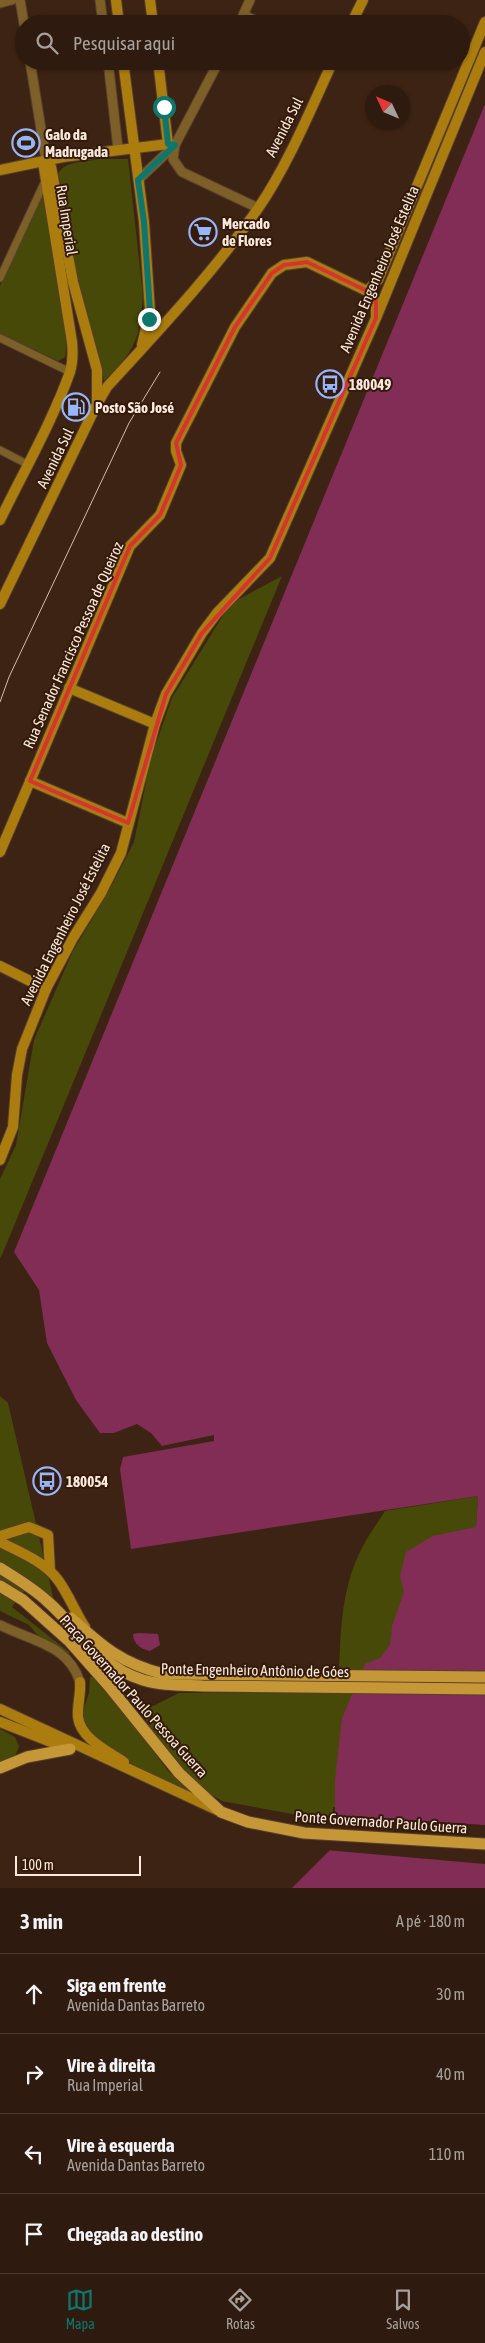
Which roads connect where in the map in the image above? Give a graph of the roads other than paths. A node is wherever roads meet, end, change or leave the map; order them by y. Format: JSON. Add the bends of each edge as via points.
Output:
{"nodes":[{"id":1,"x":12,"y":0,"type":"edge"},
{"id":2,"x":20,"y":0,"type":"edge"},
{"id":3,"x":100,"y":0,"type":"edge"},
{"id":4,"x":116,"y":0,"type":"edge"},
{"id":5,"x":150,"y":0,"type":"edge"},
{"id":6,"x":250,"y":0,"type":"edge"},
{"id":7,"x":363,"y":0,"type":"edge"},
{"id":8,"x":0,"y":3,"type":"edge"},
{"id":9,"x":244,"y":14,"type":"edge"},
{"id":10,"x":22,"y":15,"type":"edge"},
{"id":11,"x":102,"y":15,"type":"edge"},
{"id":12,"x":118,"y":15,"type":"edge"},
{"id":13,"x":152,"y":15,"type":"edge"},
{"id":14,"x":356,"y":15,"type":"edge"},
{"id":15,"x":485,"y":22,"type":"edge"},
{"id":16,"x":479,"y":57,"type":"edge"},
{"id":17,"x":31,"y":70,"type":"edge"},
{"id":18,"x":109,"y":70,"type":"edge"},
{"id":19,"x":125,"y":70,"type":"edge"},
{"id":20,"x":160,"y":70,"type":"edge"},
{"id":21,"x":214,"y":70,"type":"edge"},
{"id":22,"x":329,"y":70,"type":"edge"},
{"id":23,"x":172,"y":144,"type":"junction"},
{"id":24,"x":118,"y":149,"type":"junction"},
{"id":25,"x":134,"y":150,"type":"junction"},
{"id":26,"x":46,"y":160,"type":"junction"},
{"id":27,"x":24,"y":164,"type":"junction"},
{"id":28,"x":0,"y":170,"type":"edge"},
{"id":29,"x":48,"y":178,"type":"junction"},
{"id":30,"x":138,"y":180,"type":"junction"},
{"id":31,"x":258,"y":208,"type":"junction"},
{"id":32,"x":0,"y":278,"type":"edge"},
{"id":33,"x":367,"y":291,"type":"junction"},
{"id":34,"x":376,"y":318,"type":"junction"},
{"id":35,"x":0,"y":338,"type":"edge"},
{"id":36,"x":140,"y":351,"type":"junction"},
{"id":37,"x":70,"y":372,"type":"junction"},
{"id":38,"x":97,"y":404,"type":"junction"},
{"id":39,"x":0,"y":450,"type":"edge"},
{"id":40,"x":27,"y":464,"type":"junction"},
{"id":41,"x":0,"y":520,"type":"edge"},
{"id":42,"x":0,"y":604,"type":"edge"},
{"id":43,"x":69,"y":688,"type":"junction"},
{"id":44,"x":154,"y":724,"type":"junction"},
{"id":45,"x":30,"y":781,"type":"junction"},
{"id":46,"x":128,"y":822,"type":"junction"},
{"id":47,"x":0,"y":852,"type":"edge"},
{"id":48,"x":0,"y":966,"type":"edge"},
{"id":49,"x":46,"y":989,"type":"junction"},
{"id":50,"x":0,"y":1160,"type":"edge"},
{"id":51,"x":0,"y":1536,"type":"edge"},
{"id":52,"x":0,"y":1542,"type":"edge"},
{"id":53,"x":0,"y":1568,"type":"edge"},
{"id":54,"x":50,"y":1572,"type":"junction"},
{"id":55,"x":0,"y":1586,"type":"edge"},
{"id":56,"x":48,"y":1601,"type":"junction"},
{"id":57,"x":0,"y":1625,"type":"edge"},
{"id":58,"x":87,"y":1630,"type":"junction"},
{"id":59,"x":485,"y":1677,"type":"edge"},
{"id":60,"x":316,"y":1681,"type":"junction"},
{"id":61,"x":80,"y":1682,"type":"joint"},
{"id":62,"x":485,"y":1689,"type":"edge"},
{"id":63,"x":0,"y":1709,"type":"edge"},
{"id":64,"x":0,"y":1722,"type":"edge"},
{"id":65,"x":70,"y":1749,"type":"junction"},
{"id":66,"x":95,"y":1754,"type":"junction"},
{"id":67,"x":0,"y":1768,"type":"edge"},
{"id":68,"x":144,"y":1776,"type":"junction"},
{"id":69,"x":221,"y":1812,"type":"junction"},
{"id":70,"x":485,"y":1844,"type":"edge"}],
"edges":[{"from":1,"to":8,"type":"street"},
{"from":2,"to":10,"type":"street"},
{"from":3,"to":11,"type":"street"},
{"from":4,"to":12,"type":"main road"},
{"from":5,"to":13,"type":"main road"},
{"from":6,"to":9,"type":"street"},
{"from":7,"to":14,"type":"main road"},
{"from":15,"to":16,"type":"main road"},
{"from":16,"to":33,"type":"main road","name":"Avenida Engenheiro José Estelita","via":[[378,280]]},
{"from":16,"to":34,"type":"main road","name":"Avenida Engenheiro José Estelita"},
{"from":17,"to":26,"type":"street"},
{"from":18,"to":24,"type":"street"},
{"from":19,"to":25,"type":"main road"},
{"from":20,"to":23,"type":"main road"},
{"from":21,"to":23,"type":"street"},
{"from":22,"to":31,"type":"main road","name":"Avenida Sul","via":[[296,141]]},
{"from":23,"to":25,"type":"main road"},
{"from":23,"to":30,"type":"street"},
{"from":23,"to":31,"type":"street","via":[[173,159],[182,172]]},
{"from":24,"to":25,"type":"main road"},
{"from":24,"to":26,"type":"main road"},
{"from":25,"to":30,"type":"main road"},
{"from":26,"to":27,"type":"main road"},
{"from":26,"to":29,"type":"main road","name":"Rua Imperial","via":[[51,167]]},
{"from":27,"to":28,"type":"main road"},
{"from":27,"to":29,"type":"main road"},
{"from":29,"to":32,"type":"street"},
{"from":29,"to":37,"type":"main road","name":"Rua Imperial","via":[[72,342]]},
{"from":29,"to":38,"type":"main road","name":"Rua Imperial","via":[[97,370]]},
{"from":30,"to":36,"type":"main road","via":[[150,311]]},
{"from":31,"to":36,"type":"main road","name":"Avenida Sul","via":[[224,255]]},
{"from":33,"to":34,"type":"main road","via":[[376,302]]},
{"from":33,"to":43,"type":"main road","name":"Rua Senador Francisco Pessoa de Queiroz","via":[[307,262],[284,265],[266,280],[235,327],[176,443],[181,465],[160,515],[130,546]]},
{"from":34,"to":44,"type":"main road","name":"Avenida Engenheiro José Estelita","via":[[270,558],[202,633],[179,669]]},
{"from":35,"to":37,"type":"street"},
{"from":36,"to":38,"type":"main road","name":"Avenida Sul","via":[[107,387]]},
{"from":37,"to":40,"type":"main road","name":"Rua Imperial"},
{"from":38,"to":42,"type":"main road","name":"Avenida Sul"},
{"from":39,"to":40,"type":"street"},
{"from":40,"to":41,"type":"main road","name":"Rua Imperial"},
{"from":43,"to":44,"type":"main road"},
{"from":43,"to":45,"type":"main road","name":"Rua Senador Francisco Pessoa de Queiroz"},
{"from":44,"to":46,"type":"main road","name":"Avenida Engenheiro José Estelita"},
{"from":45,"to":46,"type":"main road"},
{"from":45,"to":47,"type":"main road","name":"Rua Senador Francisco Pessoa de Queiroz"},
{"from":46,"to":49,"type":"main road","name":"Avenida Engenheiro José Estelita","via":[[121,853]]},
{"from":48,"to":49,"type":"main road"},
{"from":49,"to":50,"type":"main road","name":"Avenida Engenheiro José Estelita","via":[[22,1049],[13,1127]]},
{"from":51,"to":54,"type":"main road","via":[[29,1527],[48,1535]]},
{"from":52,"to":54,"type":"main road"},
{"from":53,"to":56,"type":"main road","name":"Ponte Engenheiro Antônio de Góes"},
{"from":54,"to":58,"type":"main road","via":[[59,1581]]},
{"from":55,"to":69,"type":"main road","name":"Praça Governador Paulo Pessoa Guerra","via":[[23,1600],[70,1642],[179,1773]]},
{"from":56,"to":58,"type":"main road","name":"Ponte Engenheiro Antônio de Góes"},
{"from":56,"to":60,"type":"main road","name":"Ponte Engenheiro Antônio de Góes","via":[[92,1650],[124,1673],[143,1681],[203,1686]]},
{"from":57,"to":61,"type":"street","via":[[66,1656]]},
{"from":58,"to":60,"type":"main road","name":"Ponte Engenheiro Antônio de Góes","via":[[115,1655],[140,1668],[164,1674]]},
{"from":59,"to":60,"type":"main road","name":"Ponte Engenheiro Antônio de Góes"},
{"from":60,"to":62,"type":"main road","name":"Ponte Engenheiro Antônio de Góes"},
{"from":61,"to":68,"type":"main road","via":[[80,1727]]},
{"from":63,"to":66,"type":"main road"},
{"from":64,"to":65,"type":"main road"},
{"from":65,"to":66,"type":"main road"},
{"from":65,"to":67,"type":"main road","via":[[27,1757]]},
{"from":66,"to":68,"type":"main road"},
{"from":68,"to":69,"type":"main road"},
{"from":69,"to":70,"type":"main road","name":"Ponte Governador Paulo Guerra","via":[[275,1829],[304,1833]]}]}
